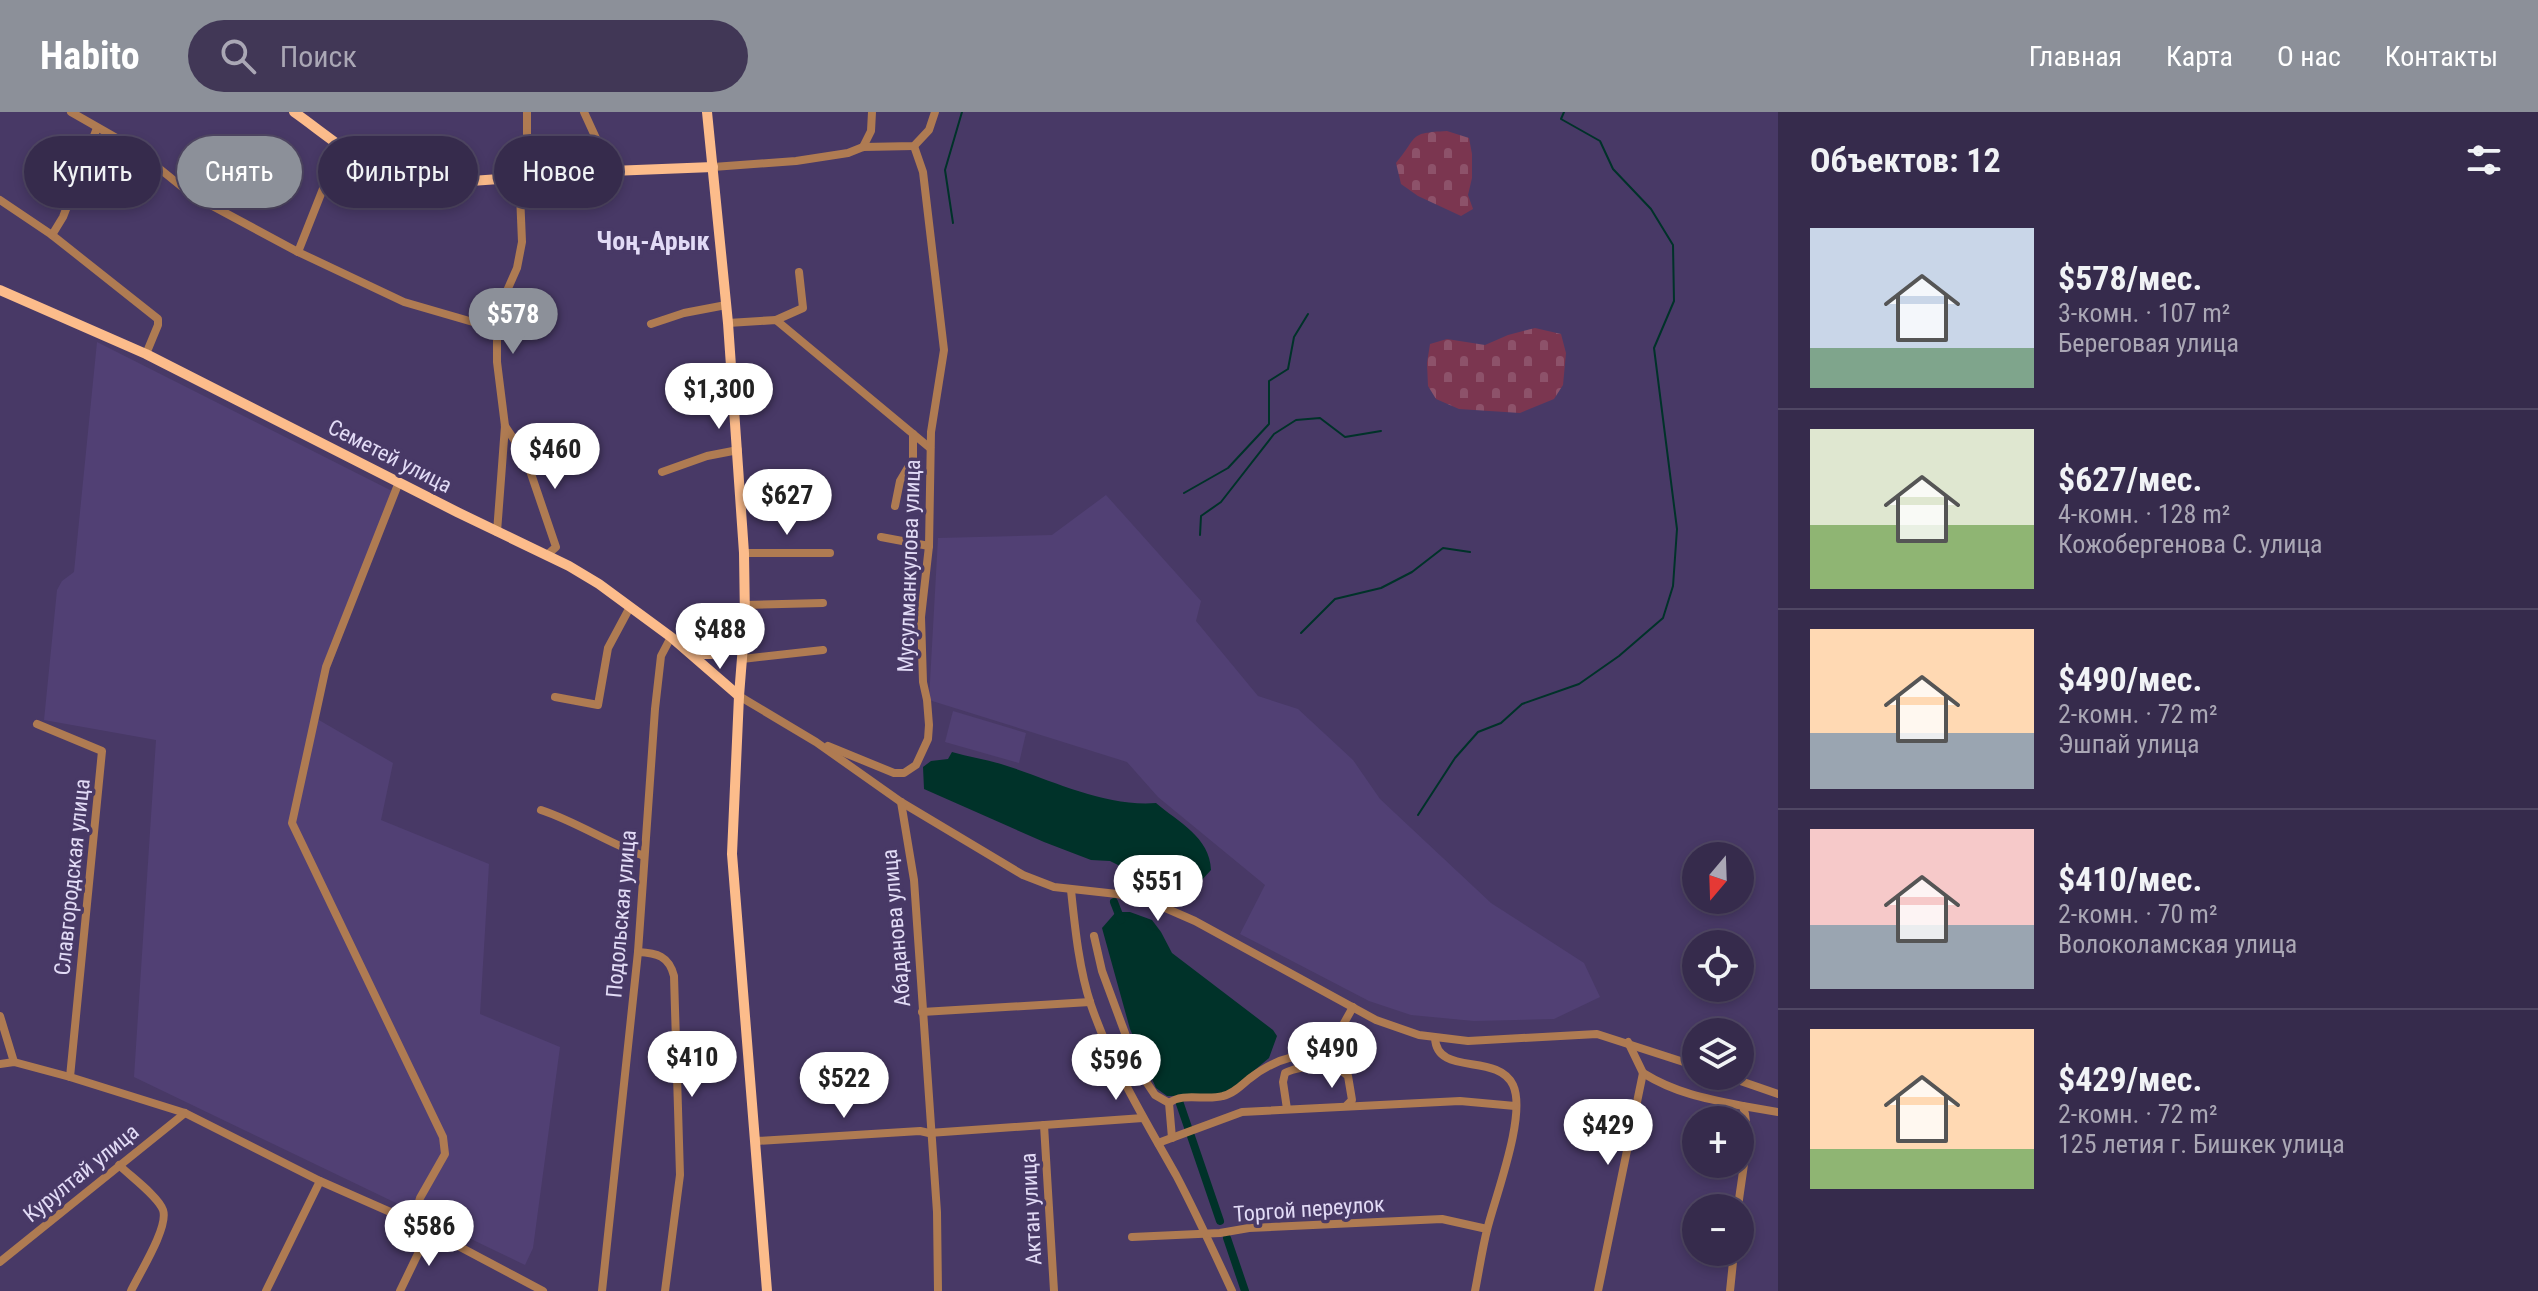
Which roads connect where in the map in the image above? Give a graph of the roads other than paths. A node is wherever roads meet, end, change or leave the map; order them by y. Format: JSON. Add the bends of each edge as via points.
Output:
{"nodes":[{"id":1,"x":71,"y":112,"type":"edge"},
{"id":2,"x":294,"y":112,"type":"edge"},
{"id":3,"x":527,"y":112,"type":"edge"},
{"id":4,"x":584,"y":112,"type":"edge"},
{"id":5,"x":707,"y":112,"type":"edge"},
{"id":6,"x":872,"y":112,"type":"edge"},
{"id":7,"x":935,"y":112,"type":"edge"},
{"id":8,"x":97,"y":128,"type":"junction"},
{"id":9,"x":328,"y":136,"type":"edge"},
{"id":10,"x":527,"y":136,"type":"edge"},
{"id":11,"x":595,"y":136,"type":"edge"},
{"id":12,"x":914,"y":146,"type":"junction"},
{"id":13,"x":863,"y":147,"type":"junction"},
{"id":14,"x":713,"y":167,"type":"junction"},
{"id":15,"x":623,"y":171,"type":"edge"},
{"id":16,"x":0,"y":200,"type":"edge"},
{"id":17,"x":318,"y":201,"type":"edge"},
{"id":18,"x":521,"y":208,"type":"edge"},
{"id":19,"x":52,"y":235,"type":"junction"},
{"id":20,"x":298,"y":252,"type":"junction"},
{"id":21,"x":799,"y":272,"type":"dead end"},
{"id":22,"x":0,"y":290,"type":"edge"},
{"id":23,"x":726,"y":305,"type":"junction"},
{"id":24,"x":776,"y":320,"type":"junction"},
{"id":25,"x":728,"y":323,"type":"junction"},
{"id":26,"x":651,"y":324,"type":"dead end"},
{"id":27,"x":497,"y":329,"type":"junction"},
{"id":28,"x":146,"y":354,"type":"junction"},
{"id":29,"x":505,"y":426,"type":"junction"},
{"id":30,"x":913,"y":434,"type":"junction"},
{"id":31,"x":930,"y":448,"type":"junction"},
{"id":32,"x":738,"y":450,"type":"junction"},
{"id":33,"x":662,"y":472,"type":"dead end"},
{"id":34,"x":399,"y":482,"type":"junction"},
{"id":35,"x":895,"y":506,"type":"dead end"},
{"id":36,"x":497,"y":532,"type":"junction"},
{"id":37,"x":881,"y":537,"type":"dead end"},
{"id":38,"x":929,"y":546,"type":"junction"},
{"id":39,"x":744,"y":553,"type":"junction"},
{"id":40,"x":830,"y":553,"type":"dead end"},
{"id":41,"x":547,"y":555,"type":"junction"},
{"id":42,"x":823,"y":603,"type":"dead end"},
{"id":43,"x":745,"y":605,"type":"junction"},
{"id":44,"x":630,"y":607,"type":"junction"},
{"id":45,"x":671,"y":637,"type":"junction"},
{"id":46,"x":744,"y":639,"type":"junction"},
{"id":47,"x":685,"y":650,"type":"junction"},
{"id":48,"x":823,"y":650,"type":"dead end"},
{"id":49,"x":742,"y":659,"type":"junction"},
{"id":50,"x":739,"y":696,"type":"junction"},
{"id":51,"x":555,"y":697,"type":"dead end"},
{"id":52,"x":37,"y":724,"type":"dead end"},
{"id":53,"x":816,"y":742,"type":"junction"},
{"id":54,"x":901,"y":802,"type":"junction"},
{"id":55,"x":541,"y":810,"type":"dead end"},
{"id":56,"x":644,"y":856,"type":"junction"},
{"id":57,"x":1071,"y":890,"type":"junction"},
{"id":58,"x":1094,"y":936,"type":"dead end"},
{"id":59,"x":638,"y":952,"type":"junction"},
{"id":60,"x":1090,"y":1002,"type":"junction"},
{"id":61,"x":1353,"y":1007,"type":"junction"},
{"id":62,"x":922,"y":1012,"type":"junction"},
{"id":63,"x":0,"y":1016,"type":"edge"},
{"id":64,"x":1435,"y":1038,"type":"junction"},
{"id":65,"x":1628,"y":1042,"type":"junction"},
{"id":66,"x":1325,"y":1057,"type":"junction"},
{"id":67,"x":1682,"y":1061,"type":"edge"},
{"id":68,"x":14,"y":1062,"type":"junction"},
{"id":69,"x":0,"y":1064,"type":"edge"},
{"id":70,"x":1643,"y":1073,"type":"junction"},
{"id":71,"x":70,"y":1077,"type":"junction"},
{"id":72,"x":1754,"y":1086,"type":"edge"},
{"id":73,"x":1778,"y":1094,"type":"edge"},
{"id":74,"x":1169,"y":1103,"type":"junction"},
{"id":75,"x":1346,"y":1106,"type":"junction"},
{"id":76,"x":1515,"y":1106,"type":"junction"},
{"id":77,"x":1743,"y":1106,"type":"edge"},
{"id":78,"x":1754,"y":1108,"type":"edge"},
{"id":79,"x":1287,"y":1109,"type":"junction"},
{"id":80,"x":1778,"y":1112,"type":"edge"},
{"id":81,"x":185,"y":1113,"type":"junction"},
{"id":82,"x":1143,"y":1118,"type":"junction"},
{"id":83,"x":1044,"y":1125,"type":"junction"},
{"id":84,"x":929,"y":1133,"type":"junction"},
{"id":85,"x":1172,"y":1138,"type":"junction"},
{"id":86,"x":756,"y":1141,"type":"junction"},
{"id":87,"x":1158,"y":1143,"type":"junction"},
{"id":88,"x":119,"y":1165,"type":"junction"},
{"id":89,"x":320,"y":1181,"type":"junction"},
{"id":90,"x":413,"y":1222,"type":"junction"},
{"id":91,"x":1487,"y":1229,"type":"junction"},
{"id":92,"x":429,"y":1231,"type":"junction"},
{"id":93,"x":1206,"y":1233,"type":"junction"},
{"id":94,"x":1132,"y":1237,"type":"dead end"},
{"id":95,"x":0,"y":1262,"type":"edge"},
{"id":96,"x":1733,"y":1266,"type":"edge"},
{"id":97,"x":540,"y":1290,"type":"edge"},
{"id":98,"x":131,"y":1291,"type":"edge"},
{"id":99,"x":266,"y":1291,"type":"edge"},
{"id":100,"x":400,"y":1291,"type":"edge"},
{"id":101,"x":602,"y":1291,"type":"edge"},
{"id":102,"x":665,"y":1291,"type":"edge"},
{"id":103,"x":767,"y":1291,"type":"edge"},
{"id":104,"x":938,"y":1291,"type":"edge"},
{"id":105,"x":1054,"y":1291,"type":"edge"},
{"id":106,"x":1232,"y":1291,"type":"edge"},
{"id":107,"x":1475,"y":1291,"type":"edge"},
{"id":108,"x":1598,"y":1291,"type":"edge"},
{"id":109,"x":1730,"y":1291,"type":"edge"}],
"edges":[{"from":1,"to":8,"type":"street"},
{"from":2,"to":9,"type":"main road"},
{"from":3,"to":10,"type":"street"},
{"from":4,"to":11,"type":"street"},
{"from":5,"to":14,"type":"main road"},
{"from":6,"to":13,"type":"street"},
{"from":7,"to":12,"type":"street","via":[[929,130]]},
{"from":8,"to":19,"type":"street"},
{"from":8,"to":20,"type":"street","via":[[134,148],[192,195]]},
{"from":12,"to":13,"type":"street"},
{"from":12,"to":31,"type":"street","name":"Мусулманкулова улица","via":[[923,172],[944,350]]},
{"from":13,"to":14,"type":"street","via":[[796,161]]},
{"from":14,"to":15,"type":"main road"},
{"from":14,"to":23,"type":"main road"},
{"from":16,"to":19,"type":"street"},
{"from":17,"to":20,"type":"street"},
{"from":18,"to":27,"type":"street","via":[[517,268]]},
{"from":19,"to":28,"type":"street","via":[[158,319]]},
{"from":20,"to":27,"type":"street","via":[[404,302]]},
{"from":21,"to":24,"type":"street","via":[[803,308]]},
{"from":22,"to":28,"type":"main road","name":"Семетей улица"},
{"from":23,"to":25,"type":"main road"},
{"from":23,"to":26,"type":"street"},
{"from":24,"to":25,"type":"street"},
{"from":24,"to":30,"type":"street","name":"Мусулманкулова улица"},
{"from":25,"to":32,"type":"main road"},
{"from":27,"to":29,"type":"street"},
{"from":28,"to":34,"type":"main road","name":"Семетей улица"},
{"from":29,"to":36,"type":"street"},
{"from":29,"to":41,"type":"street","via":[[525,456],[551,527],[556,547]]},
{"from":30,"to":31,"type":"street","name":"Мусулманкулова улица"},
{"from":30,"to":35,"type":"street","via":[[913,459],[900,481]]},
{"from":31,"to":38,"type":"street","name":"Мусулманкулова улица"},
{"from":32,"to":33,"type":"street"},
{"from":32,"to":39,"type":"main road"},
{"from":34,"to":36,"type":"main road","name":"Семетей улица"},
{"from":34,"to":90,"type":"street","via":[[326,667],[292,823],[443,1137],[445,1154]]},
{"from":36,"to":41,"type":"main road","name":"Семетей улица"},
{"from":37,"to":38,"type":"street"},
{"from":38,"to":53,"type":"street","name":"Мусулманкулова улица","via":[[921,617],[929,725],[921,758],[910,770],[894,773]]},
{"from":39,"to":40,"type":"street"},
{"from":39,"to":43,"type":"main road"},
{"from":41,"to":44,"type":"main road","name":"Семетей улица"},
{"from":42,"to":43,"type":"street"},
{"from":43,"to":46,"type":"main road"},
{"from":44,"to":45,"type":"main road","name":"Семетей улица"},
{"from":44,"to":51,"type":"street","via":[[608,648],[598,705]]},
{"from":45,"to":47,"type":"main road","name":"Семетей улица"},
{"from":45,"to":56,"type":"street","name":"Подольская улица","via":[[661,656]]},
{"from":46,"to":47,"type":"main road","via":[[709,656]]},
{"from":46,"to":49,"type":"main road"},
{"from":47,"to":50,"type":"main road","name":"Семетей улица"},
{"from":48,"to":49,"type":"street"},
{"from":49,"to":50,"type":"main road"},
{"from":50,"to":53,"type":"street"},
{"from":50,"to":86,"type":"main road","via":[[732,854]]},
{"from":52,"to":71,"type":"street","name":"Славгородская улица","via":[[102,751]]},
{"from":53,"to":54,"type":"street"},
{"from":54,"to":57,"type":"street","via":[[1023,875]]},
{"from":54,"to":62,"type":"street","name":"Абаданова улица","via":[[914,880]]},
{"from":55,"to":56,"type":"street"},
{"from":56,"to":59,"type":"street","name":"Подольская улица"},
{"from":57,"to":60,"type":"street"},
{"from":57,"to":61,"type":"street","via":[[1117,894],[1163,907]]},
{"from":58,"to":74,"type":"street","via":[[1139,1071],[1155,1095]]},
{"from":59,"to":101,"type":"street","name":"Подольская улица"},
{"from":59,"to":102,"type":"street","via":[[667,959],[674,976],[680,1175]]},
{"from":60,"to":62,"type":"street"},
{"from":60,"to":82,"type":"street"},
{"from":61,"to":64,"type":"street","via":[[1400,1030]]},
{"from":61,"to":66,"type":"street"},
{"from":62,"to":84,"type":"street","name":"Абаданова улица"},
{"from":63,"to":68,"type":"street"},
{"from":64,"to":65,"type":"street","via":[[1506,1040],[1584,1033]]},
{"from":64,"to":76,"type":"street","via":[[1446,1058],[1492,1067],[1508,1078]]},
{"from":65,"to":67,"type":"street"},
{"from":65,"to":70,"type":"street"},
{"from":66,"to":74,"type":"street","via":[[1289,1056],[1227,1095]]},
{"from":66,"to":75,"type":"street","via":[[1348,1076],[1352,1100]]},
{"from":66,"to":79,"type":"street","via":[[1285,1073]]},
{"from":68,"to":69,"type":"street"},
{"from":68,"to":71,"type":"street"},
{"from":70,"to":77,"type":"street","via":[[1684,1094]]},
{"from":70,"to":108,"type":"street"},
{"from":71,"to":81,"type":"street"},
{"from":72,"to":73,"type":"street"},
{"from":74,"to":85,"type":"street"},
{"from":75,"to":76,"type":"street","via":[[1460,1101]]},
{"from":75,"to":79,"type":"street"},
{"from":76,"to":91,"type":"street","via":[[1513,1136]]},
{"from":78,"to":80,"type":"street"},
{"from":79,"to":85,"type":"street","via":[[1242,1112]]},
{"from":81,"to":88,"type":"street","name":"Курултай улица"},
{"from":81,"to":89,"type":"street"},
{"from":82,"to":83,"type":"street"},
{"from":82,"to":87,"type":"street"},
{"from":83,"to":84,"type":"street"},
{"from":83,"to":105,"type":"street","name":"Актан улица"},
{"from":84,"to":86,"type":"street"},
{"from":84,"to":104,"type":"street","name":"Абаданова улица"},
{"from":85,"to":87,"type":"street"},
{"from":86,"to":103,"type":"main road"},
{"from":87,"to":93,"type":"street"},
{"from":88,"to":95,"type":"street","name":"Курултай улица"},
{"from":88,"to":98,"type":"street","via":[[159,1203],[164,1216]]},
{"from":89,"to":90,"type":"street"},
{"from":89,"to":99,"type":"street"},
{"from":90,"to":92,"type":"street"},
{"from":91,"to":93,"type":"street","name":"Торгой переулок","via":[[1442,1219]]},
{"from":91,"to":107,"type":"street"},
{"from":92,"to":97,"type":"street"},
{"from":92,"to":100,"type":"street"},
{"from":93,"to":94,"type":"street","name":"Торгой переулок"},
{"from":93,"to":106,"type":"street"},
{"from":96,"to":109,"type":"street"}]}
